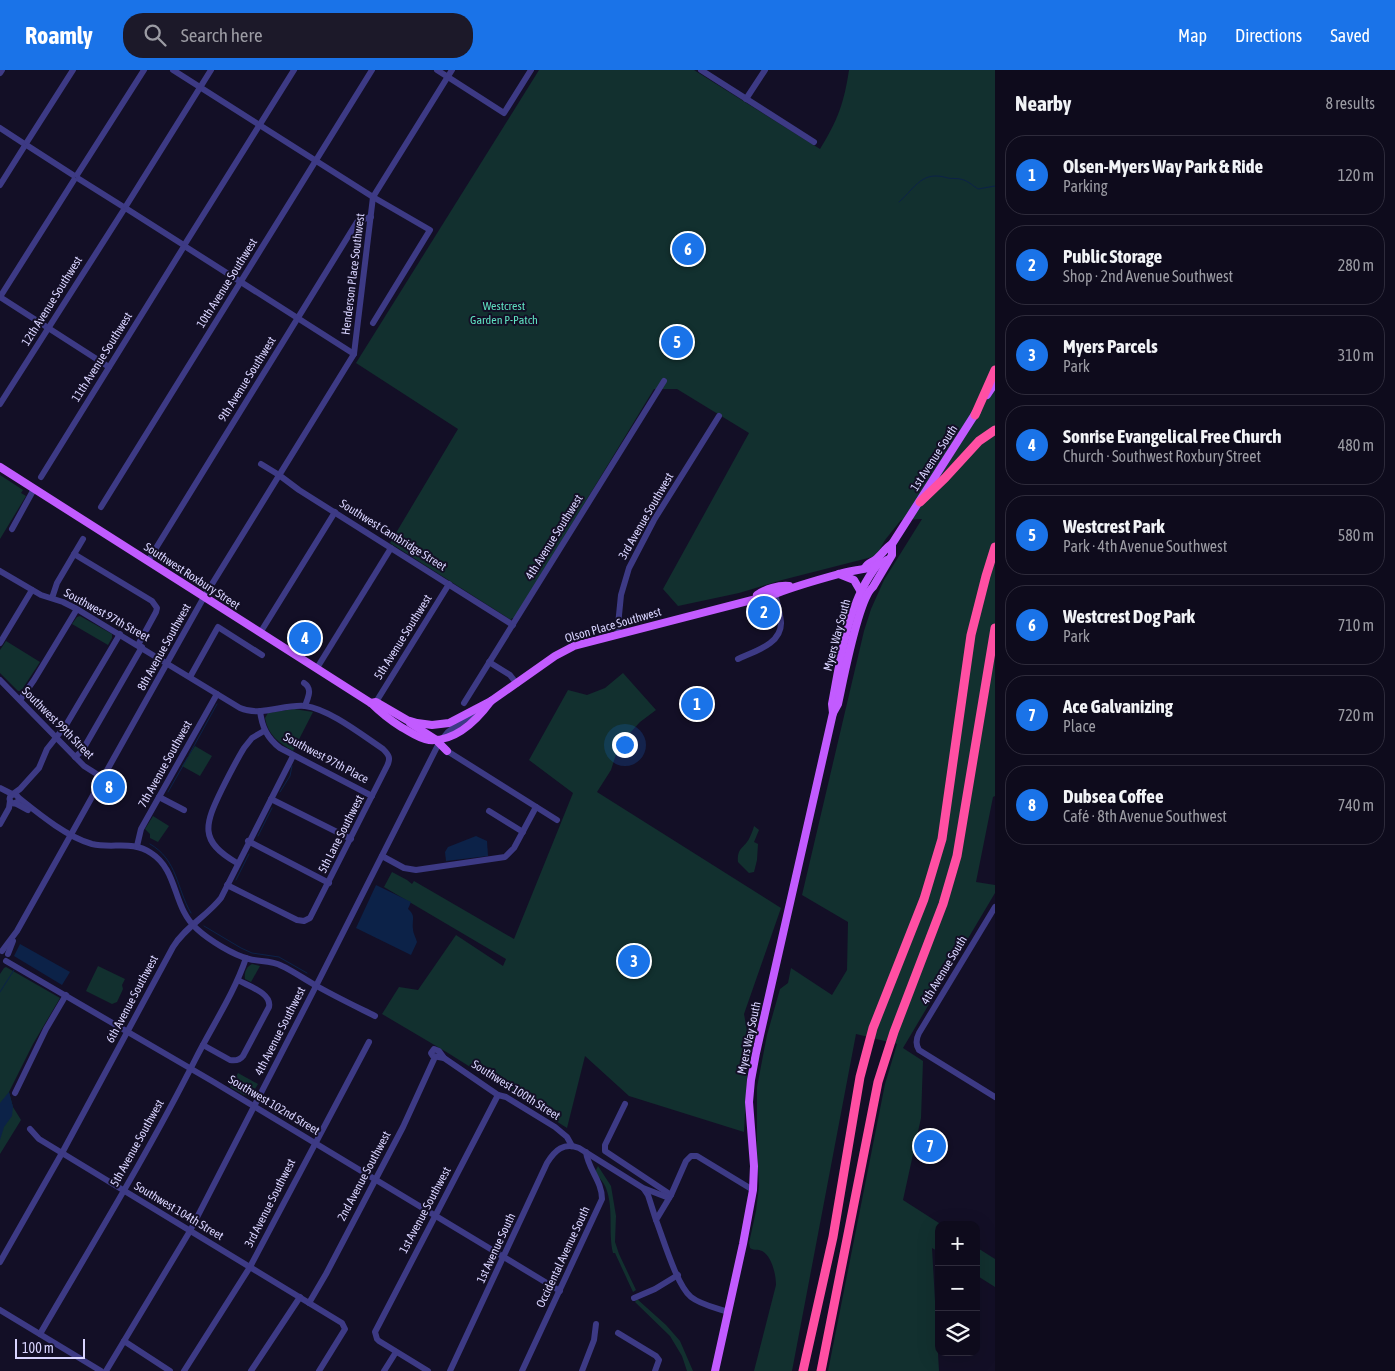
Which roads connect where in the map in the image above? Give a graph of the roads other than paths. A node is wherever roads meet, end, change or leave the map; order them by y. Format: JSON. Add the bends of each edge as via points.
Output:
{"nodes":[{"id":1,"x":73,"y":70,"type":"edge"},
{"id":2,"x":144,"y":70,"type":"edge"},
{"id":3,"x":173,"y":70,"type":"edge"},
{"id":4,"x":211,"y":70,"type":"edge"},
{"id":5,"x":294,"y":70,"type":"edge"},
{"id":6,"x":372,"y":70,"type":"edge"},
{"id":7,"x":438,"y":70,"type":"edge"},
{"id":8,"x":452,"y":70,"type":"edge"},
{"id":9,"x":532,"y":70,"type":"edge"},
{"id":10,"x":701,"y":70,"type":"edge"},
{"id":11,"x":765,"y":70,"type":"edge"},
{"id":12,"x":448,"y":77,"type":"junction"},
{"id":13,"x":200,"y":88,"type":"junction"},
{"id":14,"x":746,"y":99,"type":"junction"},
{"id":15,"x":260,"y":125,"type":"junction"},
{"id":16,"x":0,"y":128,"type":"edge"},
{"id":17,"x":814,"y":142,"type":"dead end"},
{"id":18,"x":25,"y":144,"type":"junction"},
{"id":19,"x":316,"y":161,"type":"junction"},
{"id":20,"x":76,"y":177,"type":"junction"},
{"id":21,"x":0,"y":185,"type":"edge"},
{"id":22,"x":373,"y":197,"type":"junction"},
{"id":23,"x":124,"y":208,"type":"junction"},
{"id":24,"x":371,"y":217,"type":"junction"},
{"id":25,"x":184,"y":246,"type":"junction"},
{"id":26,"x":241,"y":282,"type":"junction"},
{"id":27,"x":0,"y":297,"type":"edge"},
{"id":28,"x":298,"y":318,"type":"junction"},
{"id":29,"x":373,"y":323,"type":"dead end"},
{"id":30,"x":48,"y":328,"type":"junction"},
{"id":31,"x":354,"y":354,"type":"junction"},
{"id":32,"x":109,"y":367,"type":"junction"},
{"id":33,"x":995,"y":370,"type":"edge"},
{"id":34,"x":664,"y":382,"type":"dead end"},
{"id":35,"x":995,"y":383,"type":"edge"},
{"id":36,"x":0,"y":404,"type":"edge"},
{"id":37,"x":975,"y":415,"type":"junction"},
{"id":38,"x":719,"y":416,"type":"dead end"},
{"id":39,"x":995,"y":430,"type":"edge"},
{"id":40,"x":261,"y":464,"type":"dead end"},
{"id":41,"x":0,"y":468,"type":"edge"},
{"id":42,"x":279,"y":475,"type":"junction"},
{"id":43,"x":41,"y":477,"type":"dead end"},
{"id":44,"x":34,"y":489,"type":"junction"},
{"id":45,"x":920,"y":502,"type":"junction"},
{"id":46,"x":102,"y":507,"type":"dead end"},
{"id":47,"x":335,"y":512,"type":"junction"},
{"id":48,"x":12,"y":529,"type":"dead end"},
{"id":49,"x":995,"y":538,"type":"edge"},
{"id":50,"x":83,"y":539,"type":"dead end"},
{"id":51,"x":392,"y":548,"type":"junction"},
{"id":52,"x":891,"y":549,"type":"junction"},
{"id":53,"x":994,"y":549,"type":"edge"},
{"id":54,"x":74,"y":554,"type":"junction"},
{"id":55,"x":148,"y":561,"type":"junction"},
{"id":56,"x":872,"y":568,"type":"junction"},
{"id":57,"x":0,"y":571,"type":"edge"},
{"id":58,"x":839,"y":574,"type":"junction"},
{"id":59,"x":449,"y":584,"type":"junction"},
{"id":60,"x":793,"y":587,"type":"junction"},
{"id":61,"x":870,"y":589,"type":"junction"},
{"id":62,"x":32,"y":590,"type":"junction"},
{"id":63,"x":861,"y":592,"type":"junction"},
{"id":64,"x":775,"y":594,"type":"junction"},
{"id":65,"x":204,"y":597,"type":"junction"},
{"id":66,"x":52,"y":598,"type":"junction"},
{"id":67,"x":754,"y":598,"type":"junction"},
{"id":68,"x":77,"y":609,"type":"junction"},
{"id":69,"x":513,"y":624,"type":"junction"},
{"id":70,"x":995,"y":628,"type":"edge"},
{"id":71,"x":260,"y":633,"type":"junction"},
{"id":72,"x":120,"y":634,"type":"junction"},
{"id":73,"x":617,"y":635,"type":"junction"},
{"id":74,"x":0,"y":642,"type":"edge"},
{"id":75,"x":140,"y":646,"type":"junction"},
{"id":76,"x":262,"y":656,"type":"dead end"},
{"id":77,"x":738,"y":659,"type":"dead end"},
{"id":78,"x":489,"y":662,"type":"junction"},
{"id":79,"x":168,"y":663,"type":"junction"},
{"id":80,"x":317,"y":668,"type":"junction"},
{"id":81,"x":190,"y":677,"type":"junction"},
{"id":82,"x":304,"y":683,"type":"dead end"},
{"id":83,"x":517,"y":684,"type":"junction"},
{"id":84,"x":2,"y":685,"type":"edge"},
{"id":85,"x":217,"y":694,"type":"junction"},
{"id":86,"x":20,"y":700,"type":"junction"},
{"id":87,"x":492,"y":701,"type":"junction"},
{"id":88,"x":374,"y":703,"type":"junction"},
{"id":89,"x":464,"y":703,"type":"dead end"},
{"id":90,"x":305,"y":706,"type":"junction"},
{"id":91,"x":260,"y":711,"type":"junction"},
{"id":92,"x":833,"y":714,"type":"junction"},
{"id":93,"x":406,"y":720,"type":"junction"},
{"id":94,"x":432,"y":725,"type":"joint"},
{"id":95,"x":264,"y":731,"type":"junction"},
{"id":96,"x":56,"y":738,"type":"junction"},
{"id":97,"x":439,"y":744,"type":"junction"},
{"id":98,"x":388,"y":754,"type":"joint"},
{"id":99,"x":293,"y":756,"type":"junction"},
{"id":100,"x":75,"y":757,"type":"junction"},
{"id":101,"x":104,"y":778,"type":"junction"},
{"id":102,"x":0,"y":788,"type":"edge"},
{"id":103,"x":0,"y":793,"type":"edge"},
{"id":104,"x":372,"y":796,"type":"junction"},
{"id":105,"x":159,"y":797,"type":"junction"},
{"id":106,"x":271,"y":799,"type":"junction"},
{"id":107,"x":13,"y":800,"type":"junction"},
{"id":108,"x":536,"y":807,"type":"junction"},
{"id":109,"x":184,"y":810,"type":"dead end"},
{"id":110,"x":489,"y":811,"type":"dead end"},
{"id":111,"x":557,"y":820,"type":"dead end"},
{"id":112,"x":0,"y":824,"type":"edge"},
{"id":113,"x":523,"y":832,"type":"junction"},
{"id":114,"x":71,"y":834,"type":"junction"},
{"id":115,"x":351,"y":839,"type":"junction"},
{"id":116,"x":248,"y":842,"type":"junction"},
{"id":117,"x":137,"y":846,"type":"junction"},
{"id":118,"x":382,"y":856,"type":"junction"},
{"id":119,"x":237,"y":864,"type":"junction"},
{"id":120,"x":329,"y":883,"type":"junction"},
{"id":121,"x":227,"y":885,"type":"junction"},
{"id":122,"x":995,"y":907,"type":"edge"},
{"id":123,"x":193,"y":925,"type":"junction"},
{"id":124,"x":4,"y":958,"type":"edge"},
{"id":125,"x":246,"y":958,"type":"junction"},
{"id":126,"x":238,"y":980,"type":"junction"},
{"id":127,"x":316,"y":986,"type":"junction"},
{"id":128,"x":66,"y":995,"type":"junction"},
{"id":129,"x":375,"y":1016,"type":"dead end"},
{"id":130,"x":128,"y":1032,"type":"junction"},
{"id":131,"x":369,"y":1042,"type":"dead end"},
{"id":132,"x":203,"y":1045,"type":"junction"},
{"id":133,"x":435,"y":1057,"type":"joint"},
{"id":134,"x":191,"y":1069,"type":"junction"},
{"id":135,"x":15,"y":1093,"type":"dead end"},
{"id":136,"x":498,"y":1095,"type":"junction"},
{"id":137,"x":995,"y":1097,"type":"edge"},
{"id":138,"x":625,"y":1104,"type":"dead end"},
{"id":139,"x":254,"y":1107,"type":"junction"},
{"id":140,"x":30,"y":1129,"type":"dead end"},
{"id":141,"x":315,"y":1143,"type":"junction"},
{"id":142,"x":572,"y":1146,"type":"junction"},
{"id":143,"x":586,"y":1152,"type":"junction"},
{"id":144,"x":62,"y":1153,"type":"junction"},
{"id":145,"x":375,"y":1179,"type":"junction"},
{"id":146,"x":643,"y":1188,"type":"junction"},
{"id":147,"x":124,"y":1190,"type":"junction"},
{"id":148,"x":753,"y":1190,"type":"junction"},
{"id":149,"x":670,"y":1197,"type":"junction"},
{"id":150,"x":434,"y":1215,"type":"junction"},
{"id":151,"x":656,"y":1220,"type":"junction"},
{"id":152,"x":190,"y":1230,"type":"junction"},
{"id":153,"x":504,"y":1256,"type":"junction"},
{"id":154,"x":0,"y":1262,"type":"edge"},
{"id":155,"x":250,"y":1267,"type":"junction"},
{"id":156,"x":678,"y":1275,"type":"junction"},
{"id":157,"x":560,"y":1290,"type":"junction"},
{"id":158,"x":300,"y":1297,"type":"junction"},
{"id":159,"x":634,"y":1298,"type":"dead end"},
{"id":160,"x":309,"y":1303,"type":"junction"},
{"id":161,"x":0,"y":1310,"type":"edge"},
{"id":162,"x":728,"y":1312,"type":"junction"},
{"id":163,"x":596,"y":1324,"type":"dead end"},
{"id":164,"x":618,"y":1333,"type":"dead end"},
{"id":165,"x":40,"y":1334,"type":"junction"},
{"id":166,"x":124,"y":1341,"type":"junction"},
{"id":167,"x":396,"y":1352,"type":"junction"},
{"id":168,"x":101,"y":1371,"type":"edge"},
{"id":169,"x":106,"y":1371,"type":"edge"},
{"id":170,"x":170,"y":1371,"type":"edge"},
{"id":171,"x":184,"y":1371,"type":"edge"},
{"id":172,"x":251,"y":1371,"type":"edge"},
{"id":173,"x":319,"y":1371,"type":"edge"},
{"id":174,"x":384,"y":1371,"type":"edge"},
{"id":175,"x":428,"y":1371,"type":"edge"},
{"id":176,"x":450,"y":1371,"type":"edge"},
{"id":177,"x":522,"y":1371,"type":"edge"},
{"id":178,"x":582,"y":1371,"type":"edge"},
{"id":179,"x":655,"y":1371,"type":"edge"},
{"id":180,"x":715,"y":1371,"type":"edge"},
{"id":181,"x":803,"y":1371,"type":"edge"},
{"id":182,"x":821,"y":1371,"type":"edge"}],
"edges":[{"from":1,"to":18,"type":"street"},
{"from":2,"to":20,"type":"street"},
{"from":3,"to":13,"type":"street"},
{"from":4,"to":13,"type":"street","name":"12th Avenue Southwest"},
{"from":5,"to":15,"type":"street","name":"11th Avenue Southwest"},
{"from":6,"to":19,"type":"street","name":"10th Avenue Southwest"},
{"from":7,"to":12,"type":"street"},
{"from":8,"to":12,"type":"street"},
{"from":9,"to":12,"type":"street","via":[[504,112]]},
{"from":10,"to":14,"type":"street"},
{"from":11,"to":14,"type":"street"},
{"from":12,"to":22,"type":"street"},
{"from":13,"to":15,"type":"street"},
{"from":13,"to":23,"type":"street","name":"12th Avenue Southwest"},
{"from":14,"to":17,"type":"street"},
{"from":15,"to":19,"type":"street"},
{"from":15,"to":25,"type":"street","name":"11th Avenue Southwest"},
{"from":16,"to":18,"type":"street"},
{"from":18,"to":20,"type":"street"},
{"from":18,"to":21,"type":"street"},
{"from":19,"to":22,"type":"street"},
{"from":19,"to":26,"type":"street","name":"10th Avenue Southwest"},
{"from":20,"to":23,"type":"street"},
{"from":20,"to":27,"type":"street"},
{"from":22,"to":24,"type":"street","name":"Henderson Place Southwest"},
{"from":22,"to":29,"type":"street","via":[[430,230]]},
{"from":23,"to":25,"type":"street"},
{"from":23,"to":30,"type":"street","name":"12th Avenue Southwest"},
{"from":24,"to":28,"type":"street","name":"9th Avenue Southwest","via":[[357,222]]},
{"from":24,"to":31,"type":"street","name":"Henderson Place Southwest"},
{"from":25,"to":26,"type":"street"},
{"from":25,"to":32,"type":"street","name":"11th Avenue Southwest"},
{"from":26,"to":28,"type":"street"},
{"from":26,"to":46,"type":"street","name":"10th Avenue Southwest"},
{"from":27,"to":30,"type":"street"},
{"from":28,"to":31,"type":"street"},
{"from":28,"to":55,"type":"street","name":"9th Avenue Southwest"},
{"from":30,"to":32,"type":"street"},
{"from":30,"to":36,"type":"street","name":"12th Avenue Southwest"},
{"from":31,"to":42,"type":"street","name":"8th Avenue Southwest"},
{"from":32,"to":43,"type":"street","name":"11th Avenue Southwest"},
{"from":33,"to":37,"type":"highway"},
{"from":34,"to":69,"type":"street","name":"4th Avenue Southwest"},
{"from":35,"to":37,"type":"main road","name":"1st Avenue South"},
{"from":37,"to":45,"type":"main road","name":"1st Avenue South"},
{"from":38,"to":73,"type":"street","name":"3rd Avenue Southwest","via":[[654,520],[629,568],[621,596]]},
{"from":39,"to":45,"type":"highway","via":[[979,441]]},
{"from":40,"to":42,"type":"street","name":"Southwest Cambridge Street"},
{"from":41,"to":44,"type":"main road","name":"Southwest Roxbury Street"},
{"from":42,"to":47,"type":"street","name":"Southwest Cambridge Street"},
{"from":42,"to":65,"type":"street","name":"8th Avenue Southwest"},
{"from":44,"to":48,"type":"street"},
{"from":44,"to":55,"type":"main road","name":"Southwest Roxbury Street"},
{"from":45,"to":52,"type":"main road","name":"1st Avenue South"},
{"from":47,"to":51,"type":"street","name":"Southwest Cambridge Street"},
{"from":47,"to":71,"type":"street"},
{"from":49,"to":53,"type":"highway"},
{"from":50,"to":54,"type":"street"},
{"from":51,"to":59,"type":"street","name":"Southwest Cambridge Street"},
{"from":51,"to":80,"type":"street"},
{"from":52,"to":56,"type":"main road","name":"Myers Way South"},
{"from":52,"to":56,"type":"main road","name":"Olson Place Southwest","via":[[868,563]]},
{"from":52,"to":61,"type":"main road","name":"Myers Way South"},
{"from":53,"to":181,"type":"highway","via":[[972,636],[942,839],[924,899],[866,1052],[833,1237]]},
{"from":54,"to":66,"type":"street"},
{"from":54,"to":75,"type":"street","via":[[152,601],[156,612]]},
{"from":55,"to":65,"type":"main road","name":"Southwest Roxbury Street"},
{"from":56,"to":58,"type":"main road","name":"Olson Place Southwest"},
{"from":56,"to":61,"type":"main road","via":[[874,575]]},
{"from":56,"to":63,"type":"main road","name":"Myers Way South"},
{"from":57,"to":62,"type":"street","name":"Southwest 97th Street"},
{"from":58,"to":60,"type":"main road","name":"Olson Place Southwest"},
{"from":58,"to":63,"type":"main road","via":[[854,580]]},
{"from":59,"to":69,"type":"street","name":"Southwest Cambridge Street"},
{"from":59,"to":88,"type":"street","name":"5th Avenue Southwest"},
{"from":60,"to":64,"type":"main road","name":"Olson Place Southwest"},
{"from":60,"to":67,"type":"main road","name":"Olson Place Southwest","via":[[772,588]]},
{"from":61,"to":92,"type":"main road","name":"Myers Way South","via":[[856,627]]},
{"from":62,"to":66,"type":"street","name":"Southwest 97th Street"},
{"from":62,"to":74,"type":"street"},
{"from":63,"to":92,"type":"main road","name":"Myers Way South","via":[[846,638],[832,704]]},
{"from":64,"to":67,"type":"main road","name":"Olson Place Southwest"},
{"from":64,"to":77,"type":"street","via":[[781,620],[777,636],[769,645]]},
{"from":65,"to":71,"type":"main road","name":"Southwest Roxbury Street"},
{"from":65,"to":79,"type":"street","name":"8th Avenue Southwest"},
{"from":66,"to":68,"type":"street","name":"Southwest 97th Street"},
{"from":67,"to":73,"type":"main road","name":"Olson Place Southwest"},
{"from":68,"to":72,"type":"street","name":"Southwest 97th Street"},
{"from":68,"to":86,"type":"street"},
{"from":69,"to":78,"type":"street","name":"4th Avenue Southwest"},
{"from":70,"to":182,"type":"highway","via":[[957,856],[943,904],[890,1040],[878,1082]]},
{"from":71,"to":80,"type":"main road","name":"Southwest Roxbury Street"},
{"from":72,"to":75,"type":"street","name":"Southwest 97th Street"},
{"from":72,"to":96,"type":"street"},
{"from":73,"to":83,"type":"main road","name":"Olson Place Southwest","via":[[565,650]]},
{"from":75,"to":79,"type":"street","name":"Southwest 97th Street"},
{"from":75,"to":100,"type":"street","via":[[82,751]]},
{"from":76,"to":81,"type":"street","via":[[218,627]]},
{"from":78,"to":83,"type":"street","via":[[510,675]]},
{"from":78,"to":89,"type":"street","name":"4th Avenue Southwest"},
{"from":79,"to":81,"type":"street","name":"Southwest 97th Street"},
{"from":79,"to":101,"type":"street","name":"8th Avenue Southwest"},
{"from":80,"to":88,"type":"main road","name":"Southwest Roxbury Street"},
{"from":81,"to":85,"type":"street","name":"Southwest 97th Street"},
{"from":82,"to":90,"type":"street","via":[[309,691]]},
{"from":83,"to":87,"type":"main road","name":"Olson Place Southwest"},
{"from":84,"to":86,"type":"street","name":"Southwest 99th Street"},
{"from":85,"to":91,"type":"street","name":"Southwest 97th Street","via":[[245,710]]},
{"from":85,"to":105,"type":"street","name":"7th Avenue Southwest"},
{"from":86,"to":96,"type":"street","name":"Southwest 99th Street"},
{"from":87,"to":94,"type":"main road","name":"Olson Place Southwest","via":[[449,723]]},
{"from":87,"to":97,"type":"street","via":[[448,732]]},
{"from":87,"to":97,"type":"main road","name":"Olson Place Southwest","via":[[478,718]]},
{"from":88,"to":93,"type":"main road","name":"Southwest Roxbury Street"},
{"from":88,"to":97,"type":"main road","name":"Southwest Roxbury Street","via":[[398,725]]},
{"from":90,"to":91,"type":"street","name":"Southwest 97th Street"},
{"from":90,"to":98,"type":"street","name":"Southwest 97th Street","via":[[325,711]]},
{"from":91,"to":95,"type":"street"},
{"from":92,"to":148,"type":"main road","name":"Myers Way South","via":[[751,1080]]},
{"from":93,"to":94,"type":"main road","name":"Southwest Roxbury Street"},
{"from":93,"to":97,"type":"main road"},
{"from":95,"to":99,"type":"street","name":"Southwest 97th Place","via":[[275,745]]},
{"from":95,"to":119,"type":"street","via":[[244,748],[209,818],[209,832],[214,845]]},
{"from":96,"to":100,"type":"street","name":"Southwest 99th Street"},
{"from":96,"to":107,"type":"street","via":[[39,768]]},
{"from":97,"to":108,"type":"street","name":"Southwest Roxbury Street"},
{"from":97,"to":118,"type":"street","name":"4th Avenue Southwest"},
{"from":98,"to":104,"type":"street","name":"5th Lane Southwest","via":[[389,763]]},
{"from":99,"to":104,"type":"street","name":"Southwest 97th Place"},
{"from":99,"to":106,"type":"street","name":"6th Avenue Southwest"},
{"from":100,"to":101,"type":"street","name":"Southwest 99th Street"},
{"from":101,"to":114,"type":"street","name":"8th Avenue Southwest"},
{"from":102,"to":107,"type":"street"},
{"from":103,"to":107,"type":"street"},
{"from":104,"to":115,"type":"street","name":"5th Lane Southwest"},
{"from":105,"to":109,"type":"street"},
{"from":105,"to":117,"type":"street","name":"7th Avenue Southwest","via":[[141,829]]},
{"from":106,"to":115,"type":"street"},
{"from":106,"to":116,"type":"street","name":"6th Avenue Southwest"},
{"from":107,"to":112,"type":"street"},
{"from":107,"to":114,"type":"street"},
{"from":108,"to":111,"type":"street","name":"Southwest Roxbury Street"},
{"from":108,"to":113,"type":"street"},
{"from":110,"to":113,"type":"street"},
{"from":113,"to":118,"type":"street","via":[[508,855],[500,858],[416,870],[404,868]]},
{"from":114,"to":117,"type":"street","via":[[94,844]]},
{"from":114,"to":124,"type":"street","name":"8th Avenue Southwest"},
{"from":115,"to":120,"type":"street","name":"5th Lane Southwest"},
{"from":116,"to":119,"type":"street","name":"6th Avenue Southwest"},
{"from":116,"to":120,"type":"street"},
{"from":117,"to":123,"type":"street","via":[[150,852],[167,867],[180,907]]},
{"from":118,"to":127,"type":"street","name":"4th Avenue Southwest"},
{"from":119,"to":121,"type":"street","name":"6th Avenue Southwest"},
{"from":120,"to":121,"type":"street","name":"5th Lane Southwest","via":[[312,916],[306,921],[297,920]]},
{"from":121,"to":123,"type":"street","name":"6th Avenue Southwest","via":[[214,906]]},
{"from":122,"to":137,"type":"street","name":"4th Avenue South","via":[[919,1033],[916,1045]]},
{"from":123,"to":125,"type":"street","via":[[217,943]]},
{"from":123,"to":130,"type":"street","name":"6th Avenue Southwest","via":[[177,941]]},
{"from":124,"to":128,"type":"street","name":"Southwest 102nd Street"},
{"from":125,"to":126,"type":"street","name":"5th Avenue Southwest"},
{"from":125,"to":127,"type":"street","via":[[277,963]]},
{"from":126,"to":132,"type":"street","name":"5th Avenue Southwest"},
{"from":126,"to":132,"type":"street","via":[[269,1000],[269,1007],[243,1056],[230,1060]]},
{"from":127,"to":129,"type":"street"},
{"from":127,"to":139,"type":"street","name":"4th Avenue Southwest"},
{"from":128,"to":130,"type":"street","name":"Southwest 102nd Street"},
{"from":128,"to":135,"type":"street"},
{"from":130,"to":134,"type":"street","name":"Southwest 102nd Street"},
{"from":130,"to":144,"type":"street","name":"6th Avenue Southwest"},
{"from":131,"to":141,"type":"street","name":"3rd Avenue Southwest"},
{"from":132,"to":134,"type":"street","name":"5th Avenue Southwest"},
{"from":133,"to":136,"type":"street","name":"Southwest 100th Street","via":[[444,1058]]},
{"from":133,"to":145,"type":"street","name":"2nd Avenue Southwest"},
{"from":134,"to":139,"type":"street","name":"Southwest 102nd Street"},
{"from":134,"to":147,"type":"street","name":"5th Avenue Southwest"},
{"from":136,"to":142,"type":"street","name":"Southwest 100th Street","via":[[555,1127]]},
{"from":136,"to":150,"type":"street","name":"1st Avenue Southwest"},
{"from":138,"to":149,"type":"street","via":[[605,1151]]},
{"from":139,"to":141,"type":"street","name":"Southwest 102nd Street"},
{"from":139,"to":152,"type":"street","name":"4th Avenue Southwest"},
{"from":140,"to":144,"type":"street","name":"Southwest 104th Street","via":[[39,1139]]},
{"from":141,"to":145,"type":"street","name":"Southwest 102nd Street"},
{"from":141,"to":155,"type":"street","name":"3rd Avenue Southwest"},
{"from":142,"to":143,"type":"street"},
{"from":142,"to":153,"type":"street","name":"1st Avenue South","via":[[560,1148],[550,1159]]},
{"from":143,"to":146,"type":"street"},
{"from":143,"to":157,"type":"street","name":"Occidental Avenue South","via":[[602,1199]]},
{"from":144,"to":147,"type":"street","name":"Southwest 104th Street"},
{"from":144,"to":154,"type":"street","name":"6th Avenue Southwest"},
{"from":145,"to":150,"type":"street","name":"Southwest 102nd Street"},
{"from":145,"to":160,"type":"street","name":"2nd Avenue Southwest"},
{"from":146,"to":149,"type":"street"},
{"from":146,"to":151,"type":"street"},
{"from":147,"to":152,"type":"street","name":"Southwest 104th Street"},
{"from":147,"to":165,"type":"street","name":"5th Avenue Southwest"},
{"from":148,"to":149,"type":"street","via":[[697,1156],[691,1156]]},
{"from":148,"to":162,"type":"main road","name":"Myers Way South"},
{"from":149,"to":151,"type":"street"},
{"from":150,"to":153,"type":"street","name":"Southwest 102nd Street"},
{"from":150,"to":167,"type":"street","name":"1st Avenue Southwest","via":[[376,1328],[375,1336],[379,1341]]},
{"from":151,"to":156,"type":"street"},
{"from":152,"to":155,"type":"street","name":"Southwest 104th Street"},
{"from":152,"to":166,"type":"street","name":"4th Avenue Southwest"},
{"from":153,"to":157,"type":"street","name":"Southwest 102nd Street"},
{"from":153,"to":176,"type":"street","name":"1st Avenue South"},
{"from":155,"to":158,"type":"street","name":"Southwest 104th Street"},
{"from":155,"to":171,"type":"street","name":"3rd Avenue Southwest"},
{"from":156,"to":159,"type":"street"},
{"from":156,"to":162,"type":"street","via":[[694,1299]]},
{"from":157,"to":177,"type":"street","name":"Occidental Avenue South"},
{"from":158,"to":160,"type":"street","name":"Southwest 104th Street"},
{"from":158,"to":172,"type":"street"},
{"from":160,"to":173,"type":"street","name":"Southwest 104th Street","via":[[345,1329]]},
{"from":161,"to":165,"type":"street"},
{"from":162,"to":180,"type":"main road","name":"Myers Way South"},
{"from":163,"to":178,"type":"street","via":[[594,1340]]},
{"from":164,"to":179,"type":"street","via":[[659,1358]]},
{"from":165,"to":168,"type":"street"},
{"from":166,"to":169,"type":"street","name":"4th Avenue Southwest"},
{"from":166,"to":170,"type":"street"},
{"from":167,"to":174,"type":"street"},
{"from":167,"to":175,"type":"street"}]}
